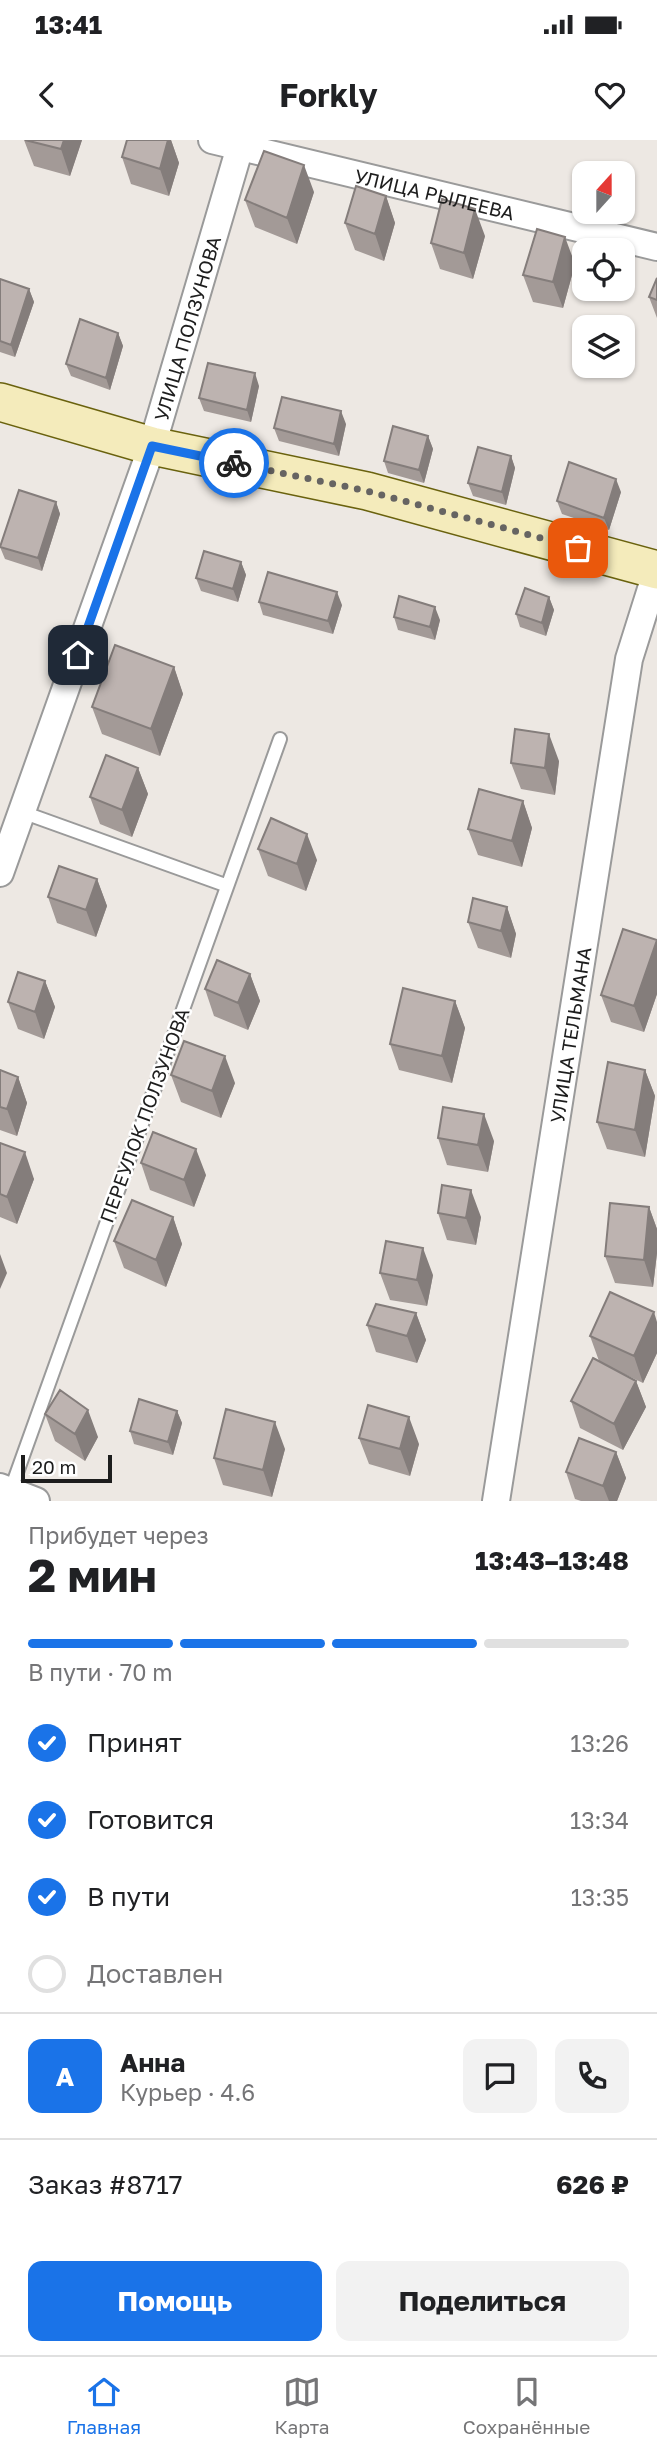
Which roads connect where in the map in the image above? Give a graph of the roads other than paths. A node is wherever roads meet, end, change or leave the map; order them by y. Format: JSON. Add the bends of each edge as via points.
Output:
{"nodes":[{"id":1,"x":212,"y":140,"type":"edge"},
{"id":2,"x":240,"y":144,"type":"edge"},
{"id":3,"x":657,"y":247,"type":"edge"},
{"id":4,"x":0,"y":402,"type":"edge"},
{"id":5,"x":152,"y":446,"type":"junction"},
{"id":6,"x":657,"y":570,"type":"edge"},
{"id":7,"x":280,"y":739,"type":"dead end"},
{"id":8,"x":22,"y":812,"type":"junction"},
{"id":9,"x":0,"y":873,"type":"edge"},
{"id":10,"x":225,"y":885,"type":"junction"},
{"id":11,"x":5,"y":1490,"type":"edge"},
{"id":12,"x":36,"y":1501,"type":"edge"},
{"id":13,"x":496,"y":1501,"type":"edge"}],
"edges":[{"from":1,"to":2,"type":"street","name":"УЛИЦА РЫЛЕЕВА"},
{"from":2,"to":3,"type":"street","name":"УЛИЦА РЫЛЕЕВА"},
{"from":2,"to":5,"type":"street","name":"УЛИЦА ПОЛЗУНОВА"},
{"from":4,"to":5,"type":"street"},
{"from":5,"to":6,"type":"street","via":[[367,491]]},
{"from":5,"to":8,"type":"street","name":"УЛИЦА ПОЛЗУНОВА"},
{"from":6,"to":13,"type":"street","name":"УЛИЦА ТЕЛЬМАНА","via":[[629,659]]},
{"from":7,"to":10,"type":"lane","name":"ПЕРЕУЛОК ПОЛЗУНОВА"},
{"from":8,"to":9,"type":"street","name":"УЛИЦА ПОЛЗУНОВА"},
{"from":8,"to":10,"type":"lane"},
{"from":10,"to":11,"type":"lane","name":"ПЕРЕУЛОК ПОЛЗУНОВА"},
{"from":11,"to":12,"type":"street"}]}
